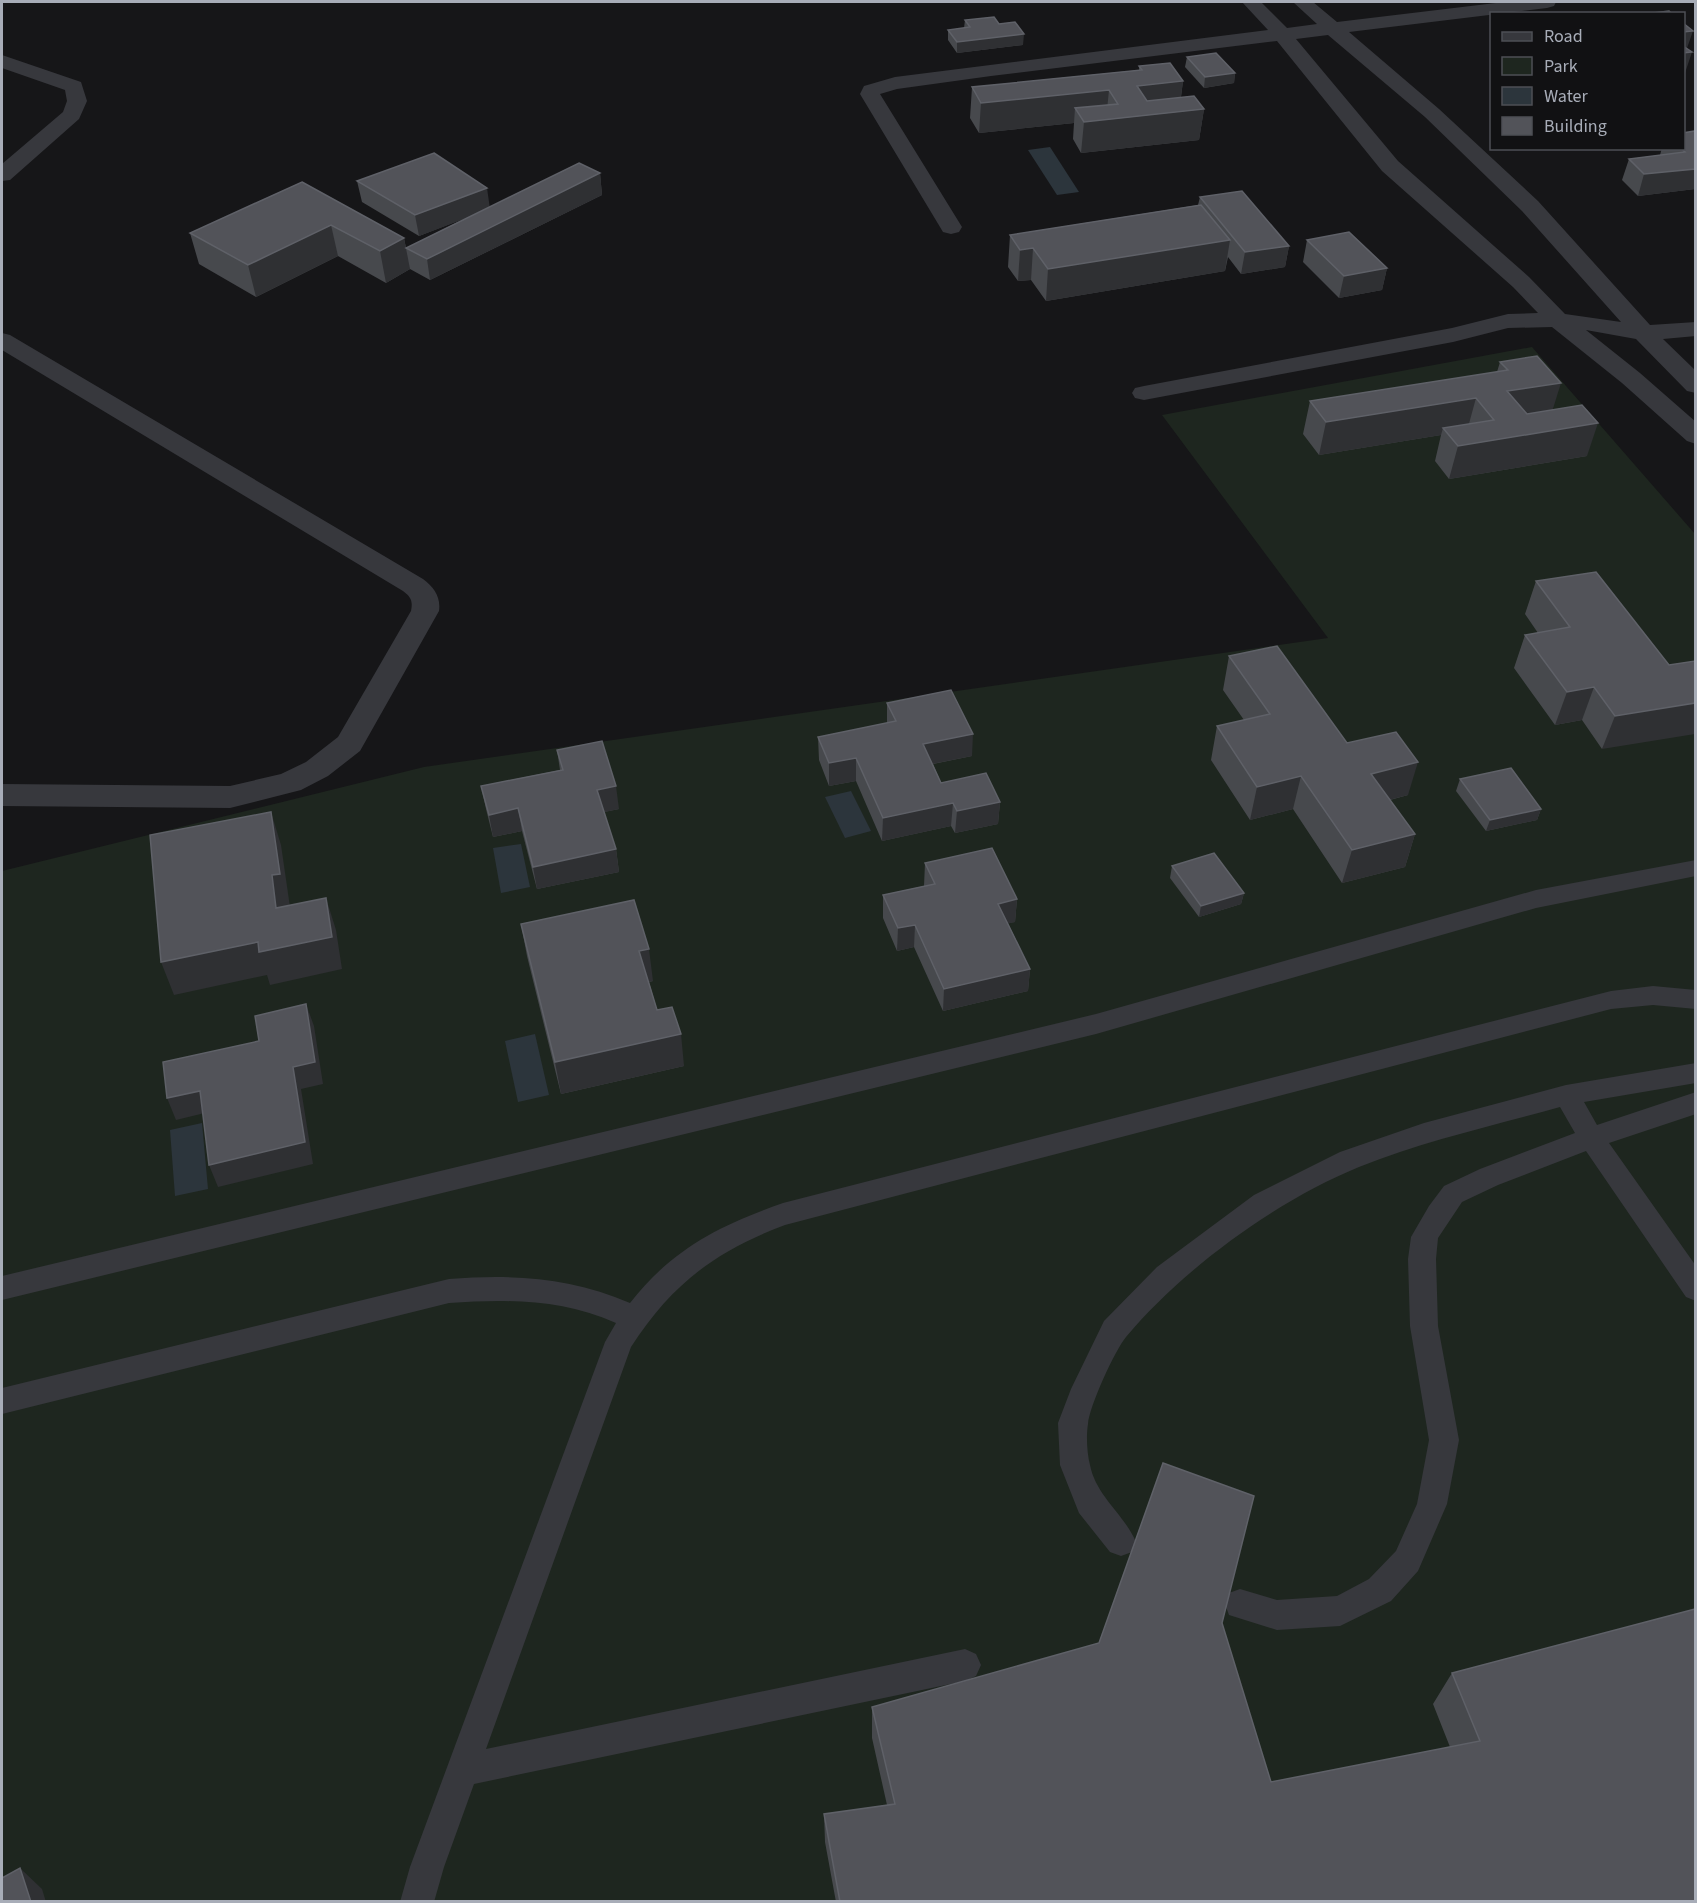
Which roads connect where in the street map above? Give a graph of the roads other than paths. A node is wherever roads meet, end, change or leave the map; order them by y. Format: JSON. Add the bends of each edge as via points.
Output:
{"nodes":[{"id":1,"x":1251,"y":2,"type":"edge"},
{"id":2,"x":1302,"y":2,"type":"edge"},
{"id":3,"x":1547,"y":2,"type":"edge"},
{"id":4,"x":1331,"y":28,"type":"junction"},
{"id":5,"x":1282,"y":34,"type":"junction"},
{"id":6,"x":2,"y":61,"type":"edge"},
{"id":7,"x":2,"y":175,"type":"edge"},
{"id":8,"x":951,"y":227,"type":"dead end"},
{"id":9,"x":1558,"y":320,"type":"junction"},
{"id":10,"x":1695,"y":329,"type":"edge"},
{"id":11,"x":1644,"y":333,"type":"junction"},
{"id":12,"x":2,"y":340,"type":"edge"},
{"id":13,"x":1695,"y":386,"type":"edge"},
{"id":14,"x":1144,"y":393,"type":"dead end"},
{"id":15,"x":1695,"y":436,"type":"edge"},
{"id":16,"x":2,"y":795,"type":"edge"},
{"id":17,"x":1695,"y":868,"type":"edge"},
{"id":18,"x":1695,"y":1000,"type":"edge"},
{"id":19,"x":1695,"y":1073,"type":"edge"},
{"id":20,"x":1566,"y":1095,"type":"junction"},
{"id":21,"x":1695,"y":1102,"type":"edge"},
{"id":22,"x":1591,"y":1138,"type":"junction"},
{"id":23,"x":1691,"y":1277,"type":"edge"},
{"id":24,"x":2,"y":1288,"type":"edge"},
{"id":25,"x":634,"y":1318,"type":"junction"},
{"id":26,"x":2,"y":1401,"type":"edge"},
{"id":27,"x":1121,"y":1542,"type":"dead end"},
{"id":28,"x":1240,"y":1604,"type":"edge"},
{"id":29,"x":965,"y":1665,"type":"dead end"},
{"id":30,"x":463,"y":1770,"type":"junction"},
{"id":31,"x":417,"y":1902,"type":"edge"}],
"edges":[{"from":1,"to":5,"type":"street"},
{"from":2,"to":4,"type":"street"},
{"from":3,"to":4,"type":"street"},
{"from":4,"to":5,"type":"street"},
{"from":4,"to":11,"type":"street","via":[[1432,113],[1530,206]]},
{"from":5,"to":8,"type":"street","via":[[895,83],[871,90],[889,129]]},
{"from":5,"to":9,"type":"street","via":[[1390,166],[1521,282]]},
{"from":6,"to":7,"type":"street","via":[[74,86],[78,94],[72,115]]},
{"from":9,"to":11,"type":"street"},
{"from":9,"to":14,"type":"street","via":[[1508,321],[1454,335]]},
{"from":9,"to":15,"type":"street"},
{"from":10,"to":11,"type":"street"},
{"from":11,"to":13,"type":"street"},
{"from":12,"to":16,"type":"street","via":[[413,585],[425,596],[426,603],[349,744],[317,769],[290,782],[230,797]]},
{"from":17,"to":24,"type":"lane","via":[[1536,899],[1096,1024]]},
{"from":18,"to":25,"type":"lane","via":[[1657,994],[1611,1000],[783,1214],[714,1242],[657,1289]]},
{"from":19,"to":20,"type":"lane"},
{"from":20,"to":22,"type":"lane"},
{"from":20,"to":27,"type":"lane","via":[[1424,1134],[1349,1160],[1263,1203],[1167,1275],[1114,1330],[1072,1423],[1075,1465],[1090,1503]]},
{"from":21,"to":22,"type":"lane"},
{"from":22,"to":23,"type":"lane"},
{"from":22,"to":28,"type":"lane","via":[[1453,1194],[1425,1237],[1424,1326],[1444,1440],[1432,1504],[1407,1561],[1380,1590],[1340,1611],[1277,1614]]},
{"from":25,"to":26,"type":"lane","via":[[591,1300],[545,1290],[497,1287],[449,1291]]},
{"from":25,"to":30,"type":"lane","via":[[619,1342]]},
{"from":29,"to":30,"type":"lane"},
{"from":30,"to":31,"type":"lane","via":[[426,1867]]}]}
